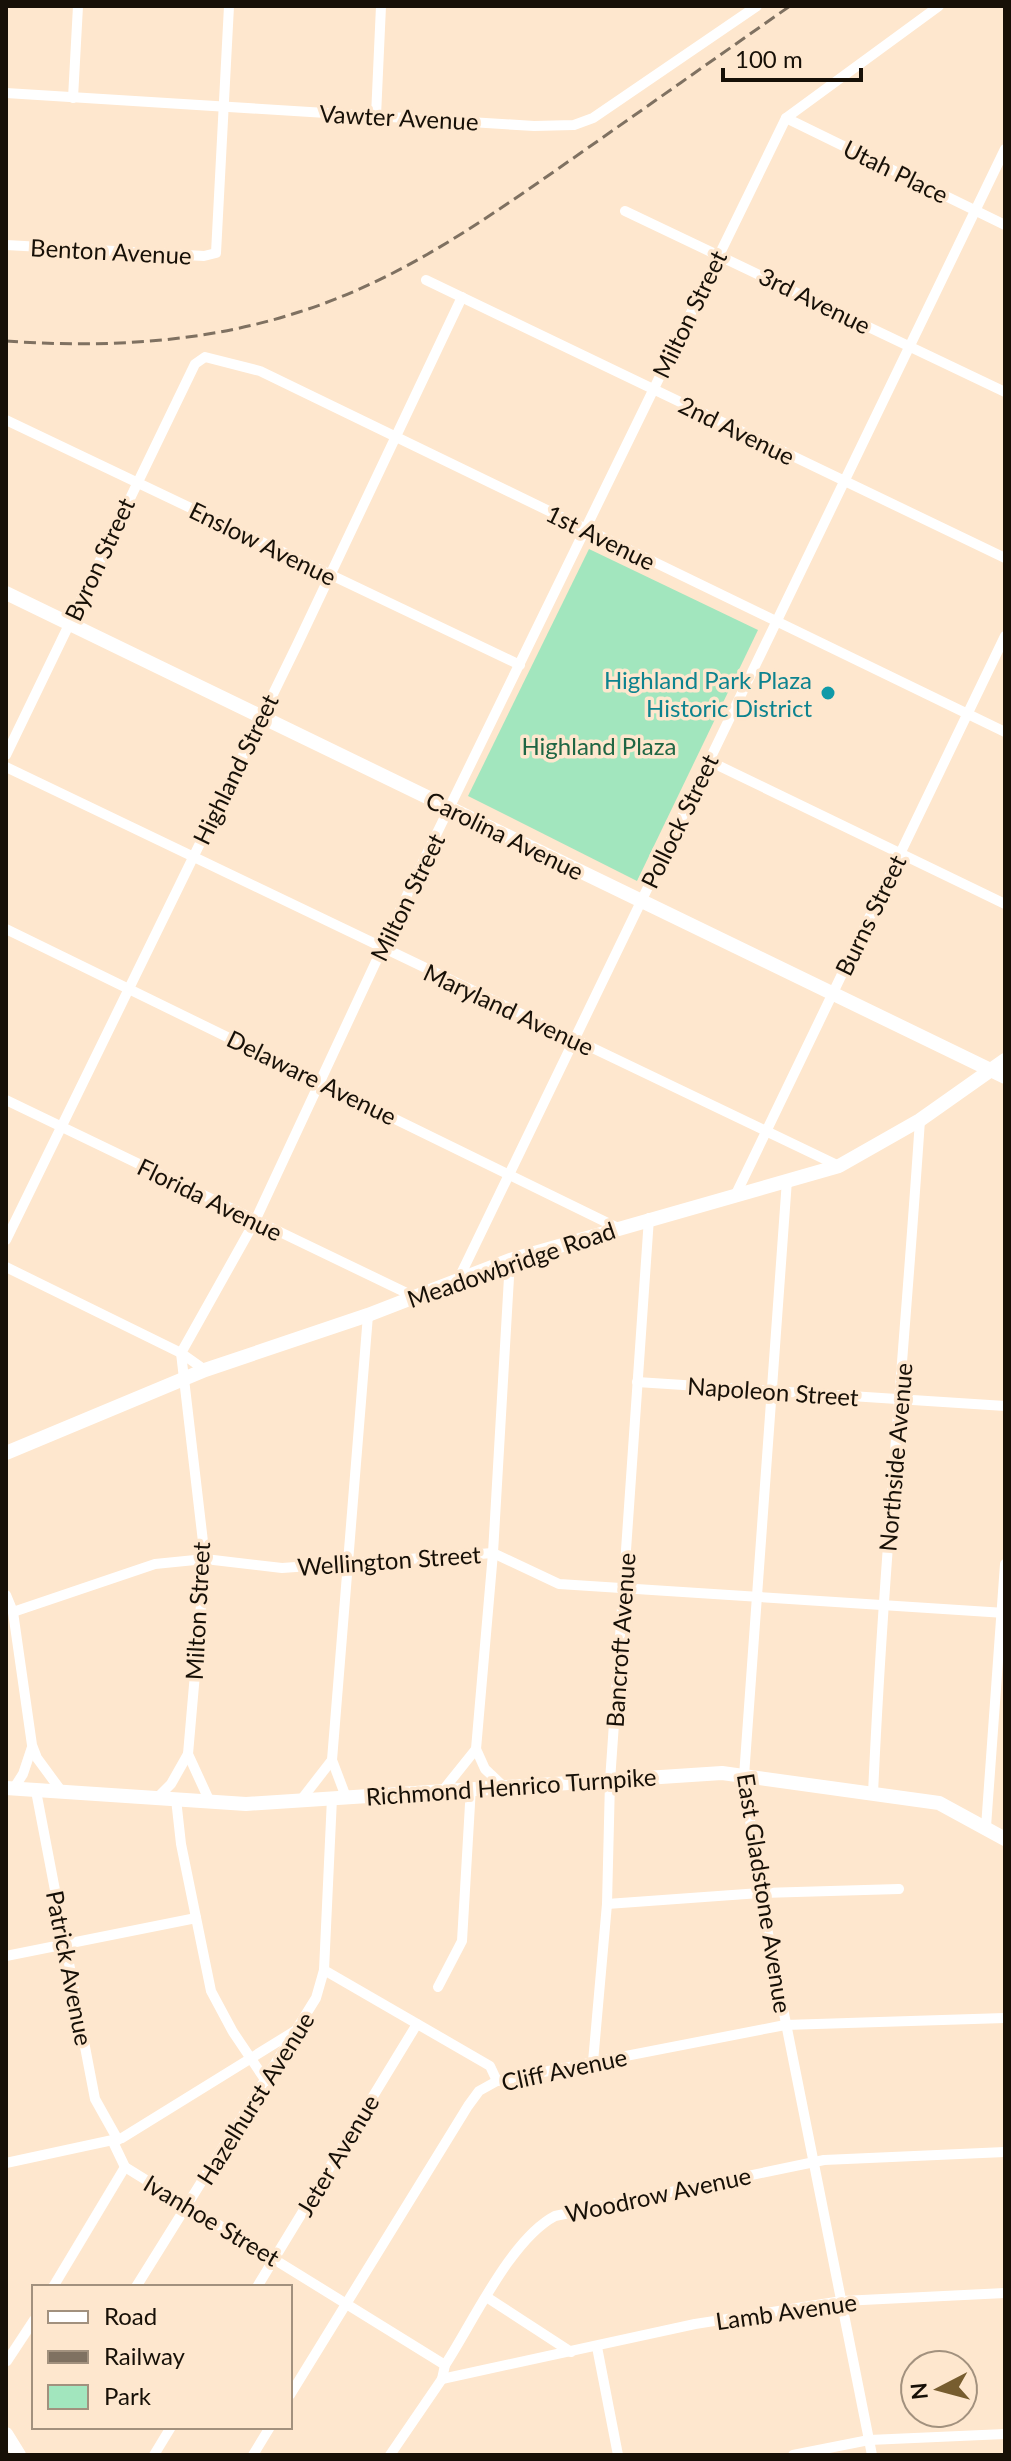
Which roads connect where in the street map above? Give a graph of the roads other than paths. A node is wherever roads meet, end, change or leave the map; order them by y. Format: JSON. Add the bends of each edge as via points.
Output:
{"nodes":[{"id":1,"x":78,"y":6,"type":"edge"},
{"id":2,"x":229,"y":6,"type":"edge"},
{"id":3,"x":381,"y":6,"type":"edge"},
{"id":4,"x":757,"y":6,"type":"edge"},
{"id":5,"x":939,"y":6,"type":"edge"},
{"id":6,"x":6,"y":93,"type":"edge"},
{"id":7,"x":73,"y":98,"type":"junction"},
{"id":8,"x":223,"y":107,"type":"junction"},
{"id":9,"x":376,"y":116,"type":"junction"},
{"id":10,"x":786,"y":118,"type":"junction"},
{"id":11,"x":1005,"y":149,"type":"edge"},
{"id":12,"x":974,"y":210,"type":"junction"},
{"id":13,"x":625,"y":211,"type":"dead end"},
{"id":14,"x":1005,"y":225,"type":"edge"},
{"id":15,"x":6,"y":245,"type":"edge"},
{"id":16,"x":718,"y":254,"type":"junction"},
{"id":17,"x":426,"y":280,"type":"dead end"},
{"id":18,"x":462,"y":297,"type":"junction"},
{"id":19,"x":909,"y":345,"type":"junction"},
{"id":20,"x":195,"y":364,"type":"joint"},
{"id":21,"x":652,"y":388,"type":"junction"},
{"id":22,"x":1005,"y":392,"type":"edge"},
{"id":23,"x":6,"y":420,"type":"edge"},
{"id":24,"x":395,"y":438,"type":"junction"},
{"id":25,"x":135,"y":482,"type":"junction"},
{"id":26,"x":844,"y":482,"type":"junction"},
{"id":27,"x":585,"y":529,"type":"junction"},
{"id":28,"x":1005,"y":558,"type":"edge"},
{"id":29,"x":329,"y":575,"type":"junction"},
{"id":30,"x":6,"y":593,"type":"edge"},
{"id":31,"x":776,"y":621,"type":"junction"},
{"id":32,"x":69,"y":624,"type":"junction"},
{"id":33,"x":1005,"y":636,"type":"edge"},
{"id":34,"x":520,"y":665,"type":"junction"},
{"id":35,"x":967,"y":714,"type":"junction"},
{"id":36,"x":260,"y":717,"type":"junction"},
{"id":37,"x":1005,"y":732,"type":"edge"},
{"id":38,"x":6,"y":755,"type":"edge"},
{"id":39,"x":709,"y":761,"type":"junction"},
{"id":40,"x":6,"y":767,"type":"edge"},
{"id":41,"x":450,"y":809,"type":"junction"},
{"id":42,"x":901,"y":854,"type":"junction"},
{"id":43,"x":194,"y":855,"type":"junction"},
{"id":44,"x":641,"y":901,"type":"junction"},
{"id":45,"x":1005,"y":904,"type":"edge"},
{"id":46,"x":6,"y":929,"type":"edge"},
{"id":47,"x":382,"y":948,"type":"junction"},
{"id":48,"x":130,"y":990,"type":"junction"},
{"id":49,"x":833,"y":992,"type":"junction"},
{"id":50,"x":573,"y":1040,"type":"junction"},
{"id":51,"x":1005,"y":1060,"type":"edge"},
{"id":52,"x":992,"y":1069,"type":"junction"},
{"id":53,"x":1005,"y":1077,"type":"edge"},
{"id":54,"x":322,"y":1081,"type":"junction"},
{"id":55,"x":6,"y":1100,"type":"edge"},
{"id":56,"x":920,"y":1120,"type":"junction"},
{"id":57,"x":61,"y":1127,"type":"junction"},
{"id":58,"x":766,"y":1132,"type":"junction"},
{"id":59,"x":839,"y":1166,"type":"junction"},
{"id":60,"x":510,"y":1175,"type":"junction"},
{"id":61,"x":787,"y":1180,"type":"junction"},
{"id":62,"x":736,"y":1194,"type":"junction"},
{"id":63,"x":649,"y":1218,"type":"junction"},
{"id":64,"x":255,"y":1221,"type":"junction"},
{"id":65,"x":616,"y":1227,"type":"junction"},
{"id":66,"x":6,"y":1240,"type":"edge"},
{"id":67,"x":510,"y":1260,"type":"junction"},
{"id":68,"x":6,"y":1267,"type":"edge"},
{"id":69,"x":459,"y":1278,"type":"junction"},
{"id":70,"x":415,"y":1297,"type":"junction"},
{"id":71,"x":368,"y":1315,"type":"junction"},
{"id":72,"x":181,"y":1353,"type":"junction"},
{"id":73,"x":205,"y":1370,"type":"junction"},
{"id":74,"x":183,"y":1381,"type":"junction"},
{"id":75,"x":637,"y":1382,"type":"junction"},
{"id":76,"x":773,"y":1390,"type":"junction"},
{"id":77,"x":901,"y":1399,"type":"junction"},
{"id":78,"x":1005,"y":1406,"type":"edge"},
{"id":79,"x":6,"y":1453,"type":"edge"},
{"id":80,"x":493,"y":1553,"type":"junction"},
{"id":81,"x":205,"y":1559,"type":"junction"},
{"id":82,"x":1005,"y":1564,"type":"edge"},
{"id":83,"x":347,"y":1565,"type":"junction"},
{"id":84,"x":624,"y":1589,"type":"junction"},
{"id":85,"x":6,"y":1595,"type":"edge"},
{"id":86,"x":759,"y":1598,"type":"junction"},
{"id":87,"x":882,"y":1603,"type":"junction"},
{"id":88,"x":13,"y":1612,"type":"junction"},
{"id":89,"x":1003,"y":1613,"type":"edge"},
{"id":90,"x":32,"y":1745,"type":"junction"},
{"id":91,"x":476,"y":1749,"type":"junction"},
{"id":92,"x":188,"y":1754,"type":"junction"},
{"id":93,"x":332,"y":1760,"type":"junction"},
{"id":94,"x":744,"y":1776,"type":"junction"},
{"id":95,"x":610,"y":1781,"type":"junction"},
{"id":96,"x":502,"y":1785,"type":"junction"},
{"id":97,"x":471,"y":1787,"type":"junction"},
{"id":98,"x":10,"y":1788,"type":"edge"},
{"id":99,"x":444,"y":1789,"type":"junction"},
{"id":100,"x":36,"y":1791,"type":"junction"},
{"id":101,"x":62,"y":1792,"type":"junction"},
{"id":102,"x":873,"y":1794,"type":"junction"},
{"id":103,"x":339,"y":1797,"type":"junction"},
{"id":104,"x":157,"y":1798,"type":"junction"},
{"id":105,"x":176,"y":1799,"type":"junction"},
{"id":106,"x":301,"y":1800,"type":"junction"},
{"id":107,"x":210,"y":1802,"type":"junction"},
{"id":108,"x":986,"y":1827,"type":"junction"},
{"id":109,"x":1005,"y":1839,"type":"edge"},
{"id":110,"x":899,"y":1889,"type":"dead end"},
{"id":111,"x":760,"y":1893,"type":"junction"},
{"id":112,"x":607,"y":1904,"type":"junction"},
{"id":113,"x":196,"y":1918,"type":"junction"},
{"id":114,"x":66,"y":1945,"type":"junction"},
{"id":115,"x":6,"y":1956,"type":"edge"},
{"id":116,"x":324,"y":1970,"type":"junction"},
{"id":117,"x":438,"y":1987,"type":"dead end"},
{"id":118,"x":1005,"y":2018,"type":"edge"},
{"id":119,"x":417,"y":2024,"type":"junction"},
{"id":120,"x":785,"y":2025,"type":"junction"},
{"id":121,"x":301,"y":2027,"type":"junction"},
{"id":122,"x":250,"y":2056,"type":"junction"},
{"id":123,"x":593,"y":2062,"type":"junction"},
{"id":124,"x":266,"y":2081,"type":"junction"},
{"id":125,"x":497,"y":2081,"type":"junction"},
{"id":126,"x":115,"y":2141,"type":"junction"},
{"id":127,"x":1005,"y":2152,"type":"edge"},
{"id":128,"x":814,"y":2162,"type":"junction"},
{"id":129,"x":6,"y":2163,"type":"edge"},
{"id":130,"x":125,"y":2167,"type":"junction"},
{"id":131,"x":187,"y":2205,"type":"junction"},
{"id":132,"x":275,"y":2258,"type":"junction"},
{"id":133,"x":54,"y":2285,"type":"edge"},
{"id":134,"x":137,"y":2285,"type":"edge"},
{"id":135,"x":258,"y":2285,"type":"edge"},
{"id":136,"x":1005,"y":2293,"type":"edge"},
{"id":137,"x":488,"y":2298,"type":"junction"},
{"id":138,"x":842,"y":2301,"type":"junction"},
{"id":139,"x":347,"y":2302,"type":"junction"},
{"id":140,"x":32,"y":2323,"type":"edge"},
{"id":141,"x":597,"y":2347,"type":"junction"},
{"id":142,"x":571,"y":2352,"type":"junction"},
{"id":143,"x":7,"y":2361,"type":"edge"},
{"id":144,"x":445,"y":2365,"type":"junction"},
{"id":145,"x":442,"y":2379,"type":"junction"},
{"id":146,"x":292,"y":2392,"type":"edge"},
{"id":147,"x":170,"y":2429,"type":"edge"},
{"id":148,"x":269,"y":2429,"type":"edge"},
{"id":149,"x":6,"y":2434,"type":"edge"},
{"id":150,"x":1005,"y":2434,"type":"edge"},
{"id":151,"x":869,"y":2440,"type":"junction"},
{"id":152,"x":19,"y":2455,"type":"edge"},
{"id":153,"x":154,"y":2455,"type":"edge"},
{"id":154,"x":253,"y":2455,"type":"edge"},
{"id":155,"x":390,"y":2455,"type":"edge"},
{"id":156,"x":618,"y":2455,"type":"edge"},
{"id":157,"x":793,"y":2455,"type":"edge"},
{"id":158,"x":872,"y":2455,"type":"edge"}],
"edges":[{"from":1,"to":7,"type":"street"},
{"from":2,"to":8,"type":"street"},
{"from":3,"to":9,"type":"street"},
{"from":4,"to":9,"type":"street","name":"Vawter Avenue","via":[[612,106],[574,125]]},
{"from":5,"to":10,"type":"street","name":"Milton Street"},
{"from":6,"to":7,"type":"street","name":"Vawter Avenue"},
{"from":7,"to":8,"type":"street","name":"Vawter Avenue"},
{"from":8,"to":9,"type":"street","name":"Vawter Avenue"},
{"from":8,"to":15,"type":"street","name":"Benton Avenue","via":[[216,253]]},
{"from":10,"to":12,"type":"street","name":"Utah Place"},
{"from":10,"to":16,"type":"street","name":"Milton Street"},
{"from":11,"to":12,"type":"street","name":"Pollock Street"},
{"from":12,"to":14,"type":"street","name":"Utah Place"},
{"from":12,"to":19,"type":"street","name":"Pollock Street"},
{"from":13,"to":16,"type":"street","name":"3rd Avenue"},
{"from":16,"to":19,"type":"street","name":"3rd Avenue"},
{"from":16,"to":21,"type":"street","name":"Milton Street"},
{"from":17,"to":18,"type":"street","name":"2nd Avenue"},
{"from":18,"to":21,"type":"street","name":"2nd Avenue"},
{"from":18,"to":24,"type":"street","name":"Highland Street"},
{"from":19,"to":22,"type":"street","name":"3rd Avenue"},
{"from":19,"to":26,"type":"street","name":"Pollock Street"},
{"from":20,"to":24,"type":"street","name":"1st Avenue","via":[[205,357],[219,358],[260,371]]},
{"from":20,"to":25,"type":"street","name":"Byron Street"},
{"from":21,"to":26,"type":"street","name":"2nd Avenue"},
{"from":21,"to":27,"type":"street","name":"Milton Street"},
{"from":23,"to":25,"type":"street","name":"Enslow Avenue"},
{"from":24,"to":27,"type":"street","name":"1st Avenue"},
{"from":24,"to":29,"type":"street","name":"Highland Street"},
{"from":25,"to":29,"type":"street","name":"Enslow Avenue"},
{"from":25,"to":32,"type":"street","name":"Byron Street"},
{"from":26,"to":28,"type":"street","name":"2nd Avenue"},
{"from":26,"to":31,"type":"street","name":"Pollock Street"},
{"from":27,"to":31,"type":"street","name":"1st Avenue"},
{"from":27,"to":34,"type":"street","name":"Milton Street"},
{"from":29,"to":34,"type":"street","name":"Enslow Avenue"},
{"from":29,"to":36,"type":"street","name":"Highland Street"},
{"from":30,"to":32,"type":"street","name":"Carolina Avenue"},
{"from":31,"to":35,"type":"street","name":"1st Avenue"},
{"from":31,"to":39,"type":"street","name":"Pollock Street"},
{"from":32,"to":36,"type":"street","name":"Carolina Avenue"},
{"from":32,"to":38,"type":"street","name":"Byron Street"},
{"from":33,"to":35,"type":"street","name":"Burns Street"},
{"from":34,"to":41,"type":"street","name":"Milton Street"},
{"from":35,"to":37,"type":"street","name":"1st Avenue"},
{"from":35,"to":42,"type":"street","name":"Burns Street"},
{"from":36,"to":41,"type":"street","name":"Carolina Avenue"},
{"from":36,"to":43,"type":"street","name":"Highland Street"},
{"from":39,"to":42,"type":"street"},
{"from":39,"to":44,"type":"street","name":"Pollock Street"},
{"from":40,"to":43,"type":"street","name":"Maryland Avenue"},
{"from":41,"to":44,"type":"street","name":"Carolina Avenue"},
{"from":41,"to":47,"type":"street","name":"Milton Street"},
{"from":42,"to":45,"type":"street"},
{"from":42,"to":49,"type":"street","name":"Burns Street"},
{"from":43,"to":47,"type":"street","name":"Maryland Avenue"},
{"from":43,"to":48,"type":"street","name":"Highland Street"},
{"from":44,"to":49,"type":"street","name":"Carolina Avenue"},
{"from":44,"to":50,"type":"street","name":"Pollock Street"},
{"from":46,"to":48,"type":"street","name":"Delaware Avenue"},
{"from":47,"to":50,"type":"street","name":"Maryland Avenue"},
{"from":47,"to":54,"type":"street","name":"Milton Street"},
{"from":48,"to":54,"type":"street","name":"Delaware Avenue"},
{"from":48,"to":57,"type":"street","name":"Highland Street"},
{"from":49,"to":52,"type":"street","name":"Carolina Avenue"},
{"from":49,"to":58,"type":"street","name":"Burns Street"},
{"from":50,"to":58,"type":"street","name":"Maryland Avenue"},
{"from":50,"to":60,"type":"street","name":"Pollock Street"},
{"from":51,"to":52,"type":"street","name":"Meadowbridge Road"},
{"from":52,"to":53,"type":"street","name":"Carolina Avenue"},
{"from":52,"to":56,"type":"street","name":"Meadowbridge Road"},
{"from":54,"to":60,"type":"street","name":"Delaware Avenue"},
{"from":54,"to":64,"type":"street","name":"Milton Street"},
{"from":55,"to":57,"type":"street","name":"Florida Avenue"},
{"from":56,"to":59,"type":"street","name":"Meadowbridge Road"},
{"from":56,"to":77,"type":"street","name":"Northside Avenue"},
{"from":57,"to":64,"type":"street","name":"Florida Avenue"},
{"from":57,"to":66,"type":"street","name":"Highland Street"},
{"from":58,"to":59,"type":"street","name":"Maryland Avenue"},
{"from":58,"to":62,"type":"street","name":"Burns Street"},
{"from":59,"to":61,"type":"street","name":"Meadowbridge Road"},
{"from":60,"to":65,"type":"street","name":"Delaware Avenue"},
{"from":60,"to":69,"type":"street","name":"Pollock Street"},
{"from":61,"to":62,"type":"street","name":"Meadowbridge Road"},
{"from":61,"to":76,"type":"street","name":"East Gladstone Avenue"},
{"from":62,"to":63,"type":"street","name":"Meadowbridge Road"},
{"from":63,"to":65,"type":"street","name":"Meadowbridge Road"},
{"from":63,"to":75,"type":"street","name":"Bancroft Avenue"},
{"from":64,"to":70,"type":"street","name":"Florida Avenue"},
{"from":64,"to":72,"type":"street","name":"Milton Street"},
{"from":65,"to":67,"type":"street","name":"Meadowbridge Road"},
{"from":67,"to":69,"type":"street","name":"Meadowbridge Road"},
{"from":67,"to":80,"type":"street"},
{"from":68,"to":72,"type":"street"},
{"from":69,"to":70,"type":"street","name":"Meadowbridge Road"},
{"from":70,"to":71,"type":"street","name":"Meadowbridge Road"},
{"from":71,"to":73,"type":"street","name":"Meadowbridge Road"},
{"from":71,"to":83,"type":"street","name":"Hazelhurst Avenue"},
{"from":72,"to":73,"type":"street"},
{"from":72,"to":74,"type":"street","name":"Milton Street"},
{"from":73,"to":74,"type":"street","name":"Meadowbridge Road"},
{"from":74,"to":79,"type":"street","name":"Meadowbridge Road"},
{"from":74,"to":81,"type":"street","name":"Milton Street"},
{"from":75,"to":76,"type":"street","name":"Napoleon Street"},
{"from":75,"to":84,"type":"street","name":"Bancroft Avenue"},
{"from":76,"to":77,"type":"street","name":"Napoleon Street"},
{"from":76,"to":86,"type":"street","name":"East Gladstone Avenue"},
{"from":77,"to":78,"type":"street","name":"Napoleon Street"},
{"from":77,"to":87,"type":"street","name":"Northside Avenue"},
{"from":80,"to":83,"type":"street","name":"Wellington Street"},
{"from":80,"to":84,"type":"street","name":"Wellington Street","via":[[559,1584]]},
{"from":80,"to":91,"type":"street"},
{"from":81,"to":83,"type":"street","name":"Wellington Street","via":[[282,1568]]},
{"from":81,"to":88,"type":"street","name":"Wellington Street","via":[[155,1564]]},
{"from":81,"to":92,"type":"street","name":"Milton Street"},
{"from":82,"to":89,"type":"street"},
{"from":83,"to":93,"type":"street","name":"Hazelhurst Avenue"},
{"from":84,"to":86,"type":"street","name":"Wellington Street"},
{"from":84,"to":95,"type":"street","name":"Bancroft Avenue"},
{"from":85,"to":88,"type":"street"},
{"from":86,"to":87,"type":"street","name":"Wellington Street"},
{"from":86,"to":94,"type":"street","name":"East Gladstone Avenue"},
{"from":87,"to":89,"type":"street","name":"Wellington Street"},
{"from":87,"to":102,"type":"street","name":"Northside Avenue"},
{"from":88,"to":90,"type":"street"},
{"from":89,"to":108,"type":"street"},
{"from":90,"to":98,"type":"street","via":[[23,1774]]},
{"from":90,"to":101,"type":"street"},
{"from":91,"to":96,"type":"street","via":[[485,1769]]},
{"from":91,"to":99,"type":"street"},
{"from":92,"to":104,"type":"street","name":"Milton Street"},
{"from":92,"to":107,"type":"street","name":"Milton Street"},
{"from":93,"to":103,"type":"street","name":"Hazelhurst Avenue"},
{"from":93,"to":106,"type":"street"},
{"from":94,"to":95,"type":"street","name":"Richmond Henrico Turnpike","via":[[708,1773]]},
{"from":94,"to":102,"type":"street","name":"Richmond Henrico Turnpike"},
{"from":94,"to":111,"type":"street","name":"East Gladstone Avenue"},
{"from":95,"to":96,"type":"street","name":"Richmond Henrico Turnpike"},
{"from":95,"to":112,"type":"street","name":"Bancroft Avenue"},
{"from":96,"to":97,"type":"street","name":"Richmond Henrico Turnpike"},
{"from":97,"to":99,"type":"street","name":"Richmond Henrico Turnpike"},
{"from":97,"to":117,"type":"street","via":[[462,1941]]},
{"from":98,"to":100,"type":"street","name":"Richmond Henrico Turnpike"},
{"from":99,"to":103,"type":"street","name":"Richmond Henrico Turnpike"},
{"from":100,"to":101,"type":"street","name":"Richmond Henrico Turnpike"},
{"from":100,"to":114,"type":"street","name":"Patrick Avenue"},
{"from":101,"to":104,"type":"street","name":"Richmond Henrico Turnpike"},
{"from":102,"to":108,"type":"street","name":"Richmond Henrico Turnpike","via":[[939,1803]]},
{"from":103,"to":106,"type":"street","name":"Richmond Henrico Turnpike"},
{"from":103,"to":116,"type":"street","name":"Hazelhurst Avenue"},
{"from":104,"to":105,"type":"street","name":"Richmond Henrico Turnpike"},
{"from":105,"to":107,"type":"street","name":"Richmond Henrico Turnpike"},
{"from":105,"to":113,"type":"street"},
{"from":106,"to":107,"type":"street","name":"Richmond Henrico Turnpike"},
{"from":108,"to":109,"type":"street","name":"Richmond Henrico Turnpike"},
{"from":110,"to":111,"type":"street"},
{"from":111,"to":112,"type":"street"},
{"from":111,"to":120,"type":"street","name":"East Gladstone Avenue"},
{"from":112,"to":123,"type":"street","name":"Bancroft Avenue"},
{"from":113,"to":114,"type":"street"},
{"from":113,"to":122,"type":"street","via":[[211,1991]]},
{"from":114,"to":115,"type":"street"},
{"from":114,"to":126,"type":"street","name":"Patrick Avenue","via":[[95,2099]]},
{"from":116,"to":119,"type":"street"},
{"from":116,"to":121,"type":"street","name":"Hazelhurst Avenue"},
{"from":118,"to":120,"type":"street","name":"Cliff Avenue"},
{"from":119,"to":125,"type":"street","via":[[490,2066]]},
{"from":119,"to":132,"type":"street","name":"Jeter Avenue"},
{"from":120,"to":123,"type":"street","name":"Cliff Avenue"},
{"from":120,"to":128,"type":"street","name":"East Gladstone Avenue"},
{"from":121,"to":122,"type":"street"},
{"from":121,"to":124,"type":"street","name":"Hazelhurst Avenue"},
{"from":122,"to":124,"type":"street"},
{"from":122,"to":126,"type":"street"},
{"from":123,"to":125,"type":"street","name":"Cliff Avenue"},
{"from":124,"to":131,"type":"street","name":"Hazelhurst Avenue"},
{"from":125,"to":139,"type":"street","name":"Cliff Avenue","via":[[479,2091],[468,2106]]},
{"from":126,"to":129,"type":"street"},
{"from":126,"to":130,"type":"street","name":"Ivanhoe Street"},
{"from":127,"to":128,"type":"street","name":"Woodrow Avenue"},
{"from":128,"to":137,"type":"street","name":"Woodrow Avenue","via":[[566,2211],[528,2236]]},
{"from":128,"to":138,"type":"street","name":"East Gladstone Avenue"},
{"from":130,"to":131,"type":"street","name":"Ivanhoe Street"},
{"from":130,"to":133,"type":"street"},
{"from":131,"to":132,"type":"street","name":"Ivanhoe Street"},
{"from":131,"to":134,"type":"street","name":"Hazelhurst Avenue"},
{"from":132,"to":135,"type":"street","name":"Jeter Avenue"},
{"from":132,"to":139,"type":"street","name":"Ivanhoe Street"},
{"from":136,"to":138,"type":"street","name":"Lamb Avenue"},
{"from":137,"to":142,"type":"street"},
{"from":137,"to":144,"type":"street","name":"Woodrow Avenue"},
{"from":138,"to":141,"type":"street","name":"Lamb Avenue","via":[[695,2324]]},
{"from":138,"to":151,"type":"street","name":"East Gladstone Avenue"},
{"from":139,"to":144,"type":"street","name":"Ivanhoe Street"},
{"from":139,"to":146,"type":"street","name":"Cliff Avenue"},
{"from":140,"to":143,"type":"street"},
{"from":141,"to":142,"type":"street","name":"Lamb Avenue"},
{"from":141,"to":156,"type":"street"},
{"from":142,"to":145,"type":"street","name":"Lamb Avenue"},
{"from":144,"to":145,"type":"street","name":"Woodrow Avenue"},
{"from":145,"to":155,"type":"street","name":"Woodrow Avenue"},
{"from":147,"to":153,"type":"street"},
{"from":148,"to":154,"type":"street"},
{"from":149,"to":152,"type":"street"},
{"from":150,"to":151,"type":"street"},
{"from":151,"to":157,"type":"street"},
{"from":151,"to":158,"type":"street","name":"East Gladstone Avenue"}]}
